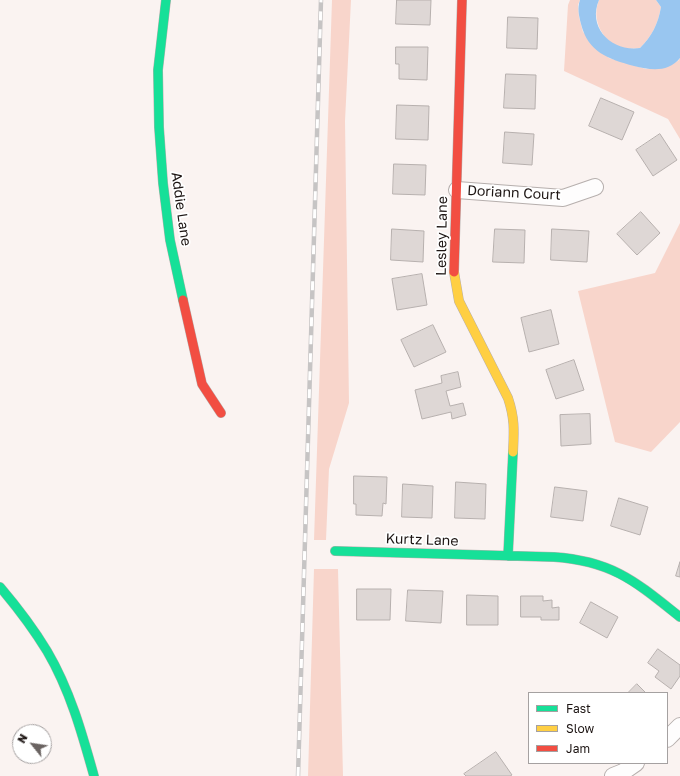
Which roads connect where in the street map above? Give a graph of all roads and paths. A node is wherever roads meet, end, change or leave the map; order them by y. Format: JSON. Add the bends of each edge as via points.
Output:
{"nodes":[{"id":1,"x":166,"y":0,"type":"edge"},
{"id":2,"x":462,"y":0,"type":"edge"},
{"id":3,"x":595,"y":187,"type":"dead end"},
{"id":4,"x":457,"y":190,"type":"junction"},
{"id":5,"x":222,"y":413,"type":"dead end"},
{"id":6,"x":335,"y":551,"type":"dead end"},
{"id":7,"x":508,"y":556,"type":"junction"},
{"id":8,"x":0,"y":587,"type":"edge"},
{"id":9,"x":680,"y":617,"type":"edge"},
{"id":10,"x":680,"y":726,"type":"edge"},
{"id":11,"x":668,"y":738,"type":"edge"},
{"id":12,"x":635,"y":764,"type":"edge"},
{"id":13,"x":94,"y":776,"type":"edge"},
{"id":14,"x":613,"y":776,"type":"edge"}],
"edges":[{"from":1,"to":5,"type":"street","name":"Addie Lane","via":[[158,70],[163,183],[170,240],[202,384]]},
{"from":2,"to":4,"type":"street","name":"Lesley Lane"},
{"from":3,"to":4,"type":"street","name":"Doriann Court","via":[[563,198]]},
{"from":4,"to":7,"type":"street","name":"Lesley Lane","via":[[454,271],[459,302],[508,398],[513,413]]},
{"from":6,"to":7,"type":"street","name":"Kurtz Lane"},
{"from":7,"to":9,"type":"street","name":"Kurtz Lane","via":[[550,556],[607,567],[633,581]]},
{"from":8,"to":13,"type":"street","via":[[47,651],[67,691]]},
{"from":10,"to":11,"type":"street"},
{"from":12,"to":14,"type":"street"}]}
